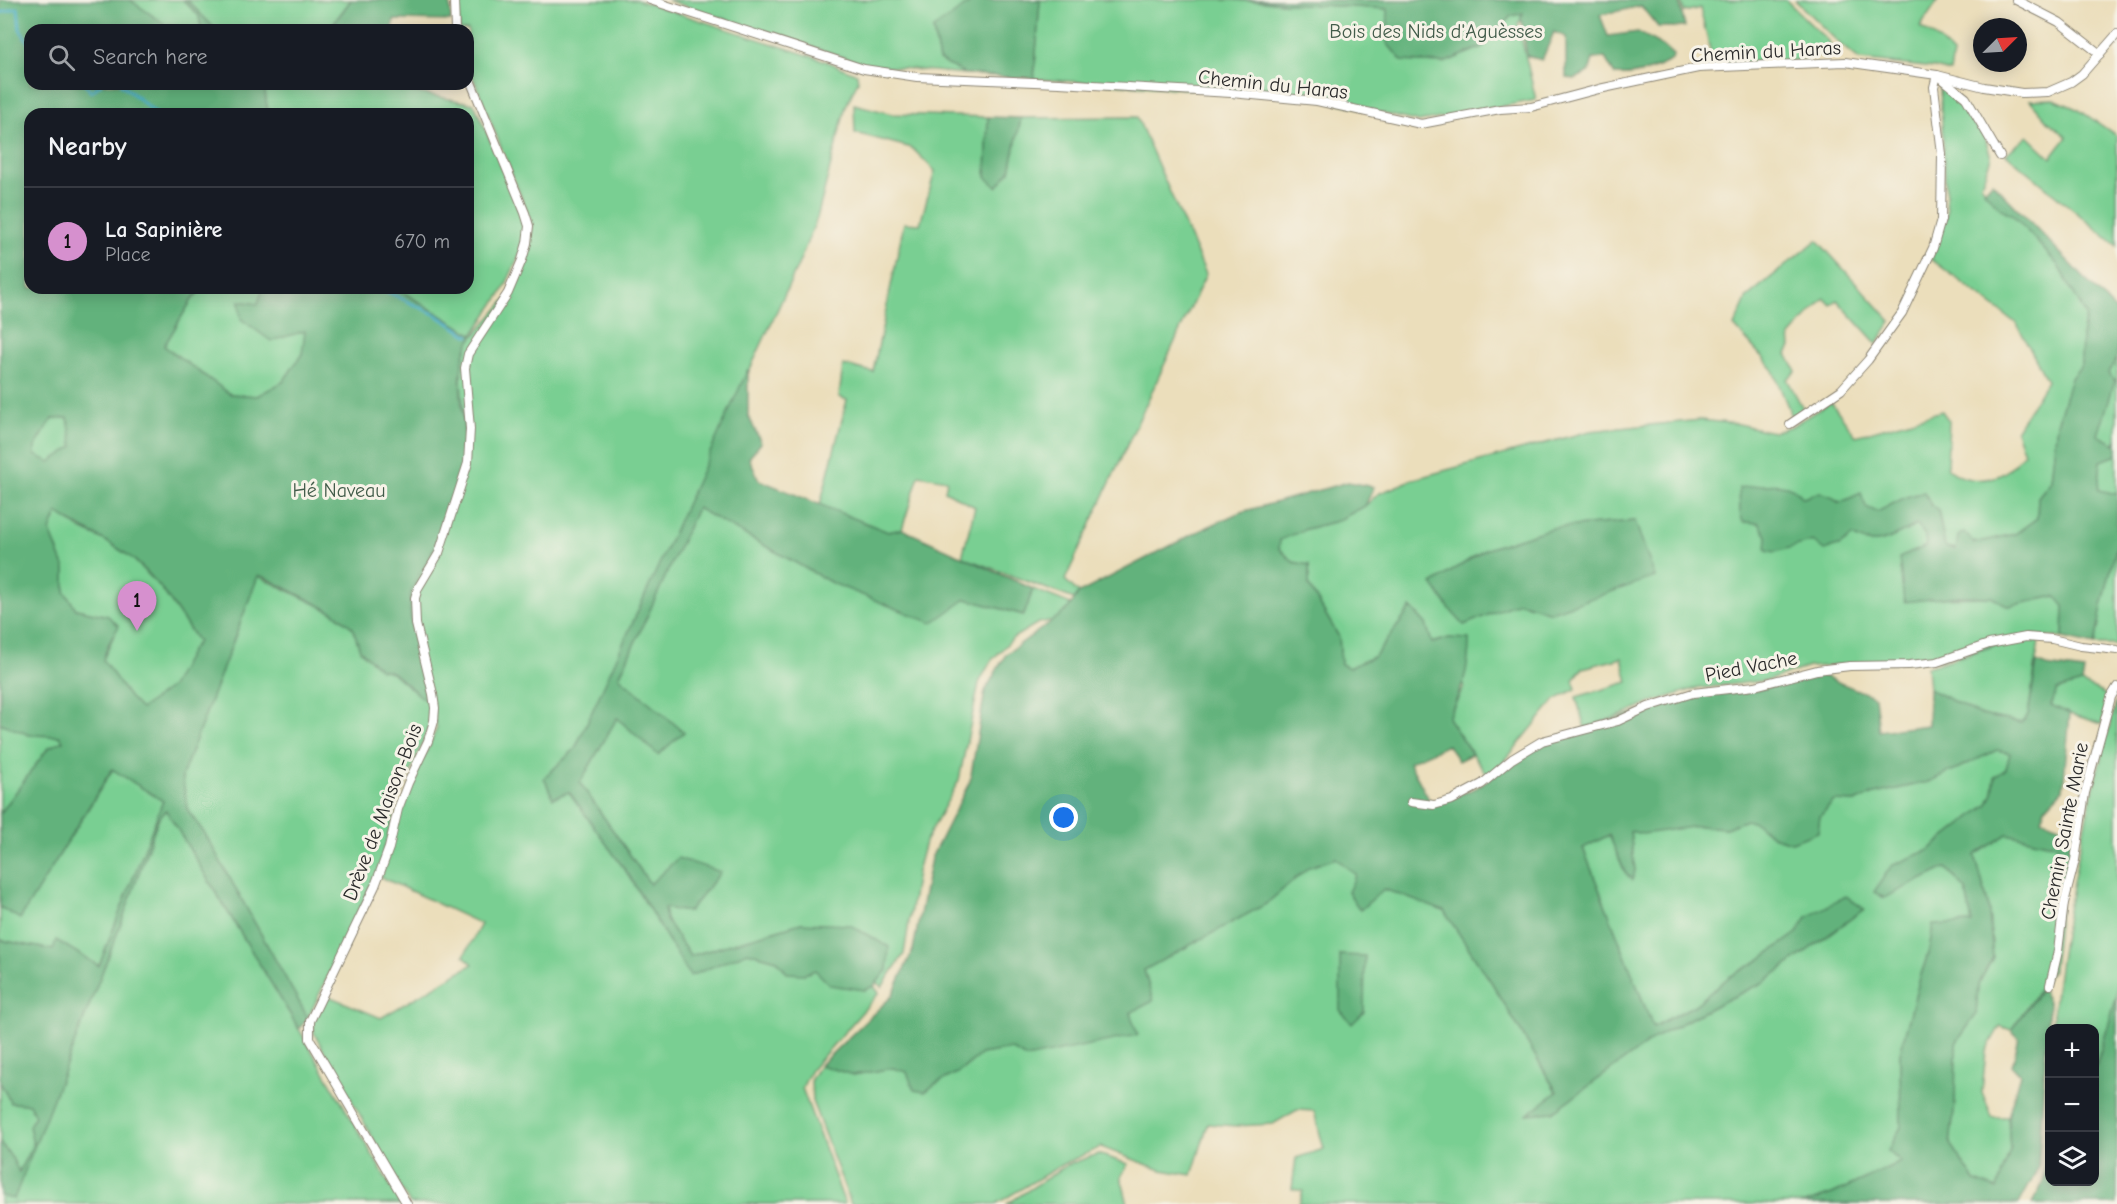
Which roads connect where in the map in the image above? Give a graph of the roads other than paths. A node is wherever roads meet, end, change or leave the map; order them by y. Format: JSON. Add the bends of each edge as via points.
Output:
{"nodes":[{"id":1,"x":454,"y":0,"type":"edge"},
{"id":2,"x":650,"y":0,"type":"edge"},
{"id":3,"x":2016,"y":0,"type":"edge"},
{"id":4,"x":455,"y":24,"type":"edge"},
{"id":5,"x":2117,"y":34,"type":"edge"},
{"id":6,"x":2100,"y":54,"type":"junction"},
{"id":7,"x":1934,"y":75,"type":"junction"},
{"id":8,"x":474,"y":90,"type":"edge"},
{"id":9,"x":2000,"y":156,"type":"dead end"},
{"id":10,"x":1790,"y":424,"type":"dead end"},
{"id":11,"x":2117,"y":650,"type":"edge"},
{"id":12,"x":2117,"y":687,"type":"edge"},
{"id":13,"x":1412,"y":802,"type":"dead end"},
{"id":14,"x":2050,"y":985,"type":"dead end"},
{"id":15,"x":407,"y":1204,"type":"edge"}],
"edges":[{"from":1,"to":4,"type":"street"},
{"from":2,"to":7,"type":"street","name":"Chemin du Haras","via":[[864,69],[917,77],[1070,83],[1306,100],[1422,124],[1531,107],[1698,68],[1845,62]]},
{"from":3,"to":6,"type":"street","via":[[2059,22]]},
{"from":5,"to":6,"type":"street","name":"Chemin du Haras"},
{"from":6,"to":7,"type":"street","name":"Chemin du Haras","via":[[2082,74],[2048,92],[2022,93]]},
{"from":7,"to":9,"type":"street","via":[[1966,98]]},
{"from":7,"to":10,"type":"street","via":[[1942,154],[1941,220],[1933,248],[1902,313],[1868,360],[1840,390]]},
{"from":8,"to":15,"type":"street","name":"Drève de Maison-Bois","via":[[525,213],[529,226],[527,243],[508,293],[468,354],[468,463],[439,553],[415,598],[416,624],[433,694],[434,722],[398,809],[375,886],[310,1021],[310,1039]]},
{"from":11,"to":13,"type":"street","name":"Pied Vache","via":[[2026,637],[1989,644],[1937,662],[1816,670],[1748,687],[1693,693],[1618,721],[1542,741],[1482,784],[1452,800],[1434,805]]},
{"from":12,"to":14,"type":"street","name":"Chemin Sainte Marie","via":[[2085,794]]}]}
